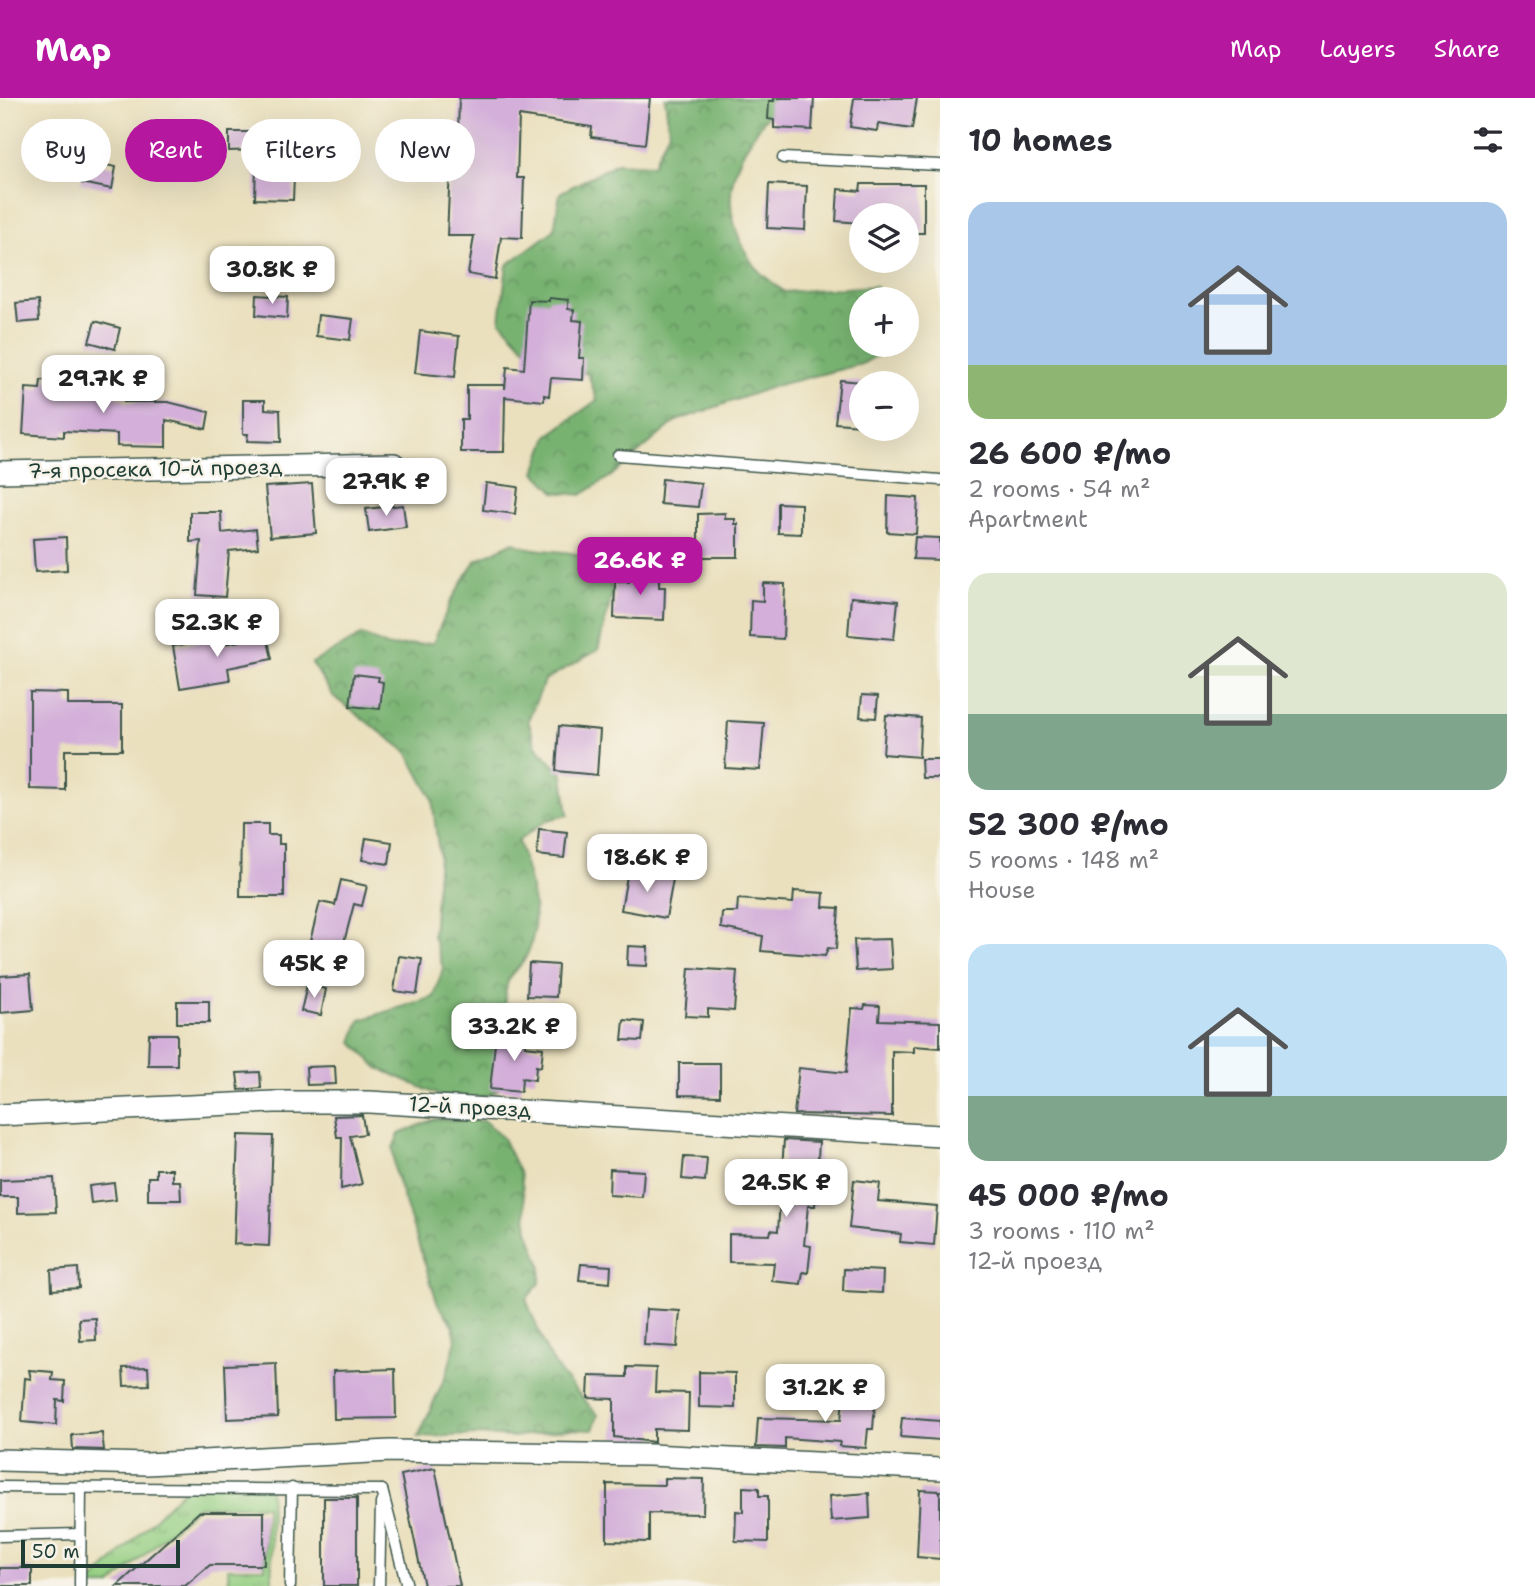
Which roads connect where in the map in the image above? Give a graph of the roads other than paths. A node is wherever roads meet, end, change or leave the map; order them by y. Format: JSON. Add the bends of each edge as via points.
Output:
{"nodes":[{"id":1,"x":783,"y":158,"type":"dead end"},
{"id":2,"x":940,"y":165,"type":"edge"},
{"id":3,"x":618,"y":455,"type":"dead end"},
{"id":4,"x":394,"y":464,"type":"dead end"},
{"id":5,"x":0,"y":472,"type":"edge"},
{"id":6,"x":940,"y":480,"type":"edge"},
{"id":7,"x":0,"y":1115,"type":"edge"},
{"id":8,"x":940,"y":1136,"type":"edge"},
{"id":9,"x":0,"y":1460,"type":"edge"},
{"id":10,"x":940,"y":1469,"type":"edge"},
{"id":11,"x":0,"y":1487,"type":"edge"},
{"id":12,"x":81,"y":1487,"type":"junction"},
{"id":13,"x":292,"y":1488,"type":"junction"},
{"id":14,"x":382,"y":1490,"type":"junction"},
{"id":15,"x":80,"y":1534,"type":"junction"},
{"id":16,"x":0,"y":1536,"type":"edge"},
{"id":17,"x":80,"y":1586,"type":"edge"},
{"id":18,"x":290,"y":1586,"type":"edge"},
{"id":19,"x":379,"y":1586,"type":"edge"},
{"id":20,"x":407,"y":1586,"type":"edge"}],
"edges":[{"from":1,"to":2,"type":"lane"},
{"from":3,"to":6,"type":"lane"},
{"from":4,"to":5,"type":"street","name":"7-я просека 10-й проезд"},
{"from":7,"to":8,"type":"street","name":"12-й проезд","via":[[369,1101]]},
{"from":9,"to":10,"type":"street","via":[[147,1464],[402,1451],[650,1455]]},
{"from":11,"to":12,"type":"lane"},
{"from":12,"to":13,"type":"lane"},
{"from":12,"to":15,"type":"lane"},
{"from":13,"to":14,"type":"lane"},
{"from":13,"to":18,"type":"lane"},
{"from":14,"to":19,"type":"lane"},
{"from":14,"to":20,"type":"lane"},
{"from":15,"to":16,"type":"lane"},
{"from":15,"to":17,"type":"lane"}]}
